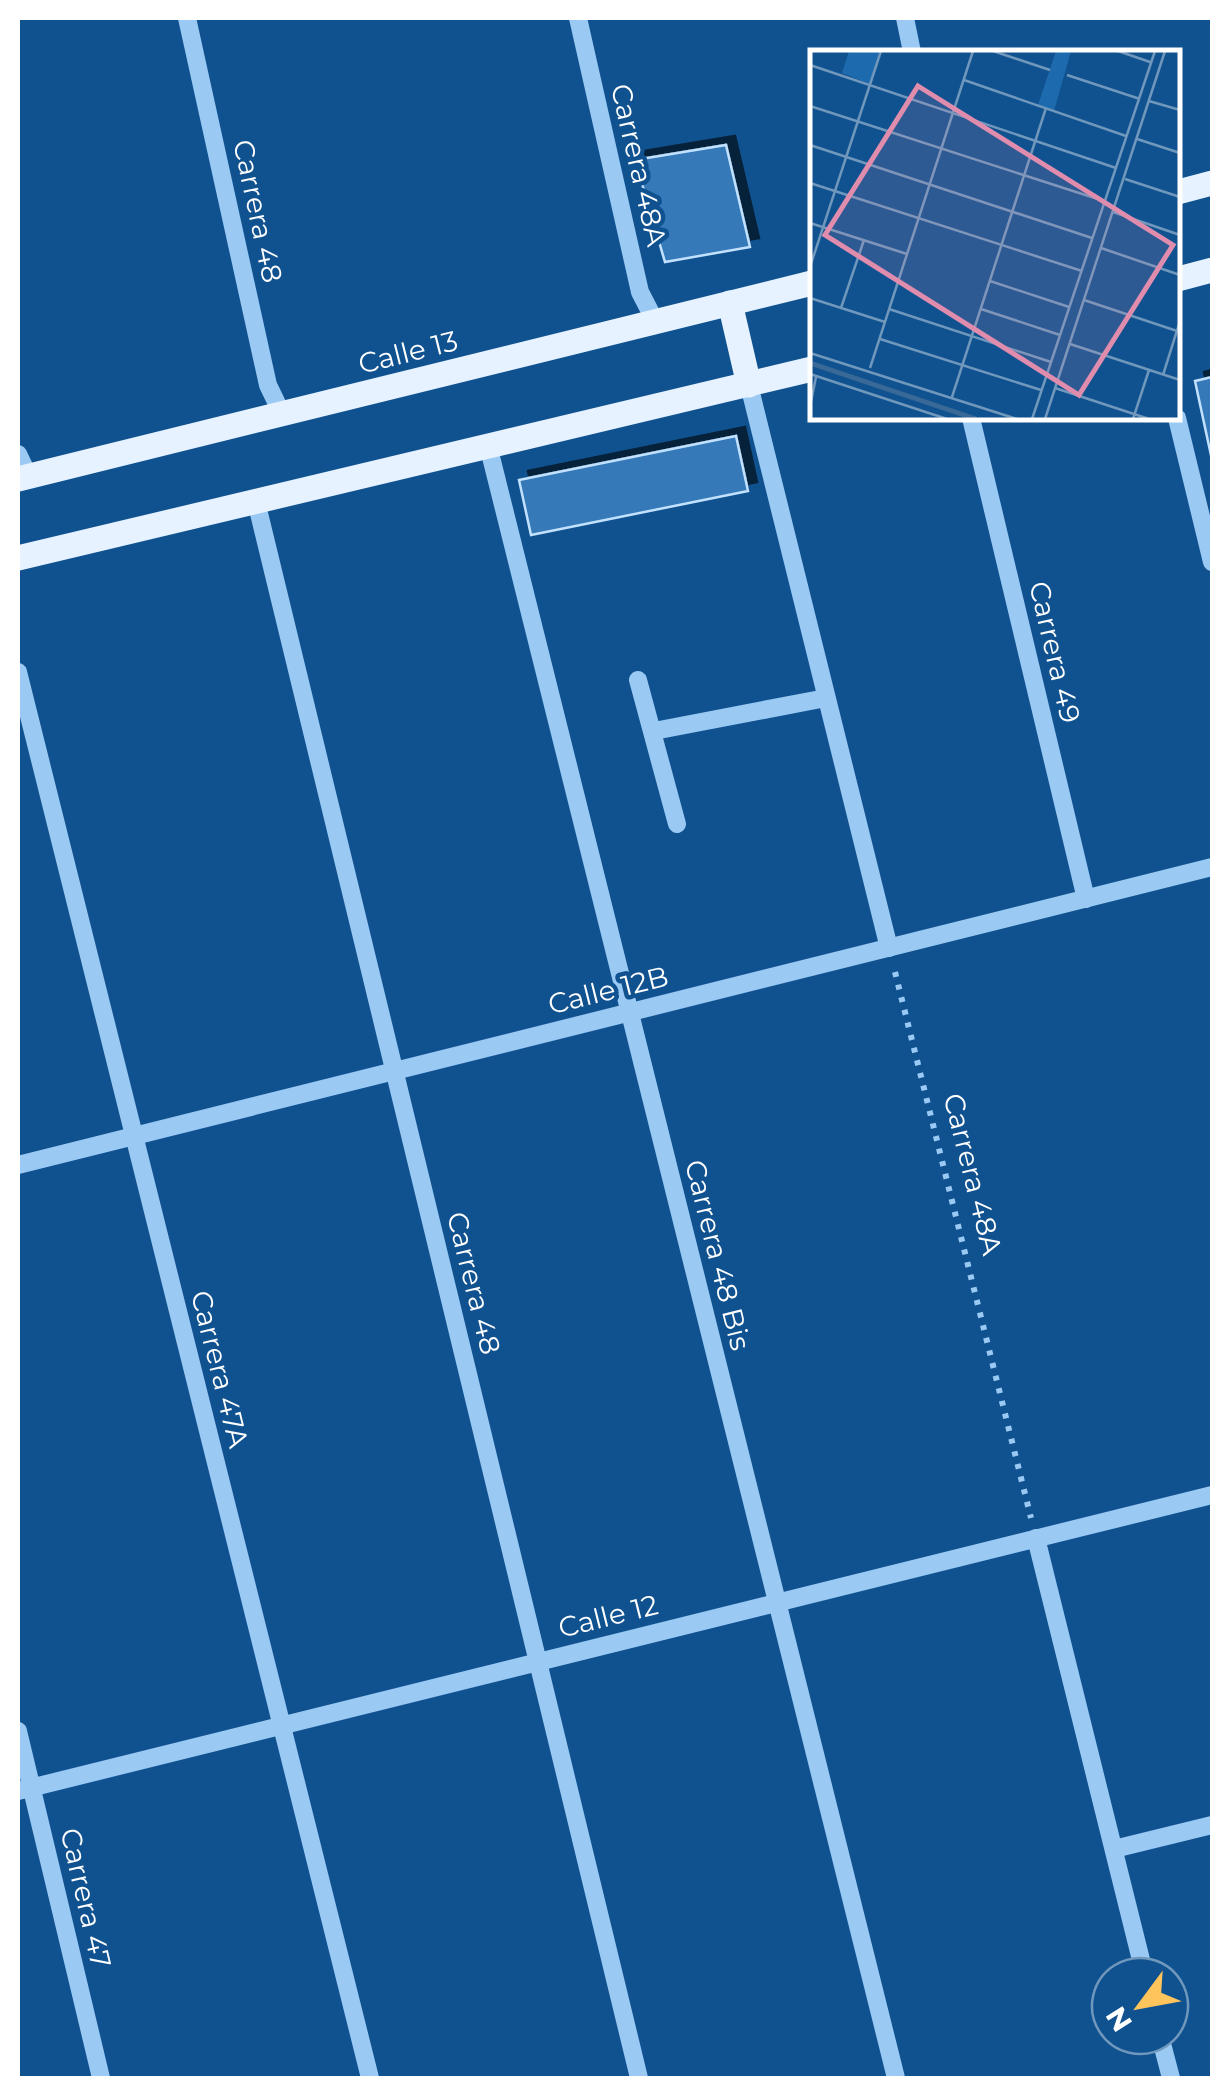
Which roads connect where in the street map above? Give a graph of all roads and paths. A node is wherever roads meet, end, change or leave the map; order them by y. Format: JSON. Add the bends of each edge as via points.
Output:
{"nodes":[{"id":1,"x":187,"y":18,"type":"edge"},
{"id":2,"x":578,"y":18,"type":"edge"},
{"id":3,"x":904,"y":18,"type":"edge"},
{"id":4,"x":912,"y":50,"type":"edge"},
{"id":5,"x":1212,"y":183,"type":"edge"},
{"id":6,"x":1180,"y":191,"type":"edge"},
{"id":7,"x":1212,"y":270,"type":"edge"},
{"id":8,"x":1180,"y":278,"type":"edge"},
{"id":9,"x":810,"y":283,"type":"edge"},
{"id":10,"x":730,"y":303,"type":"junction"},
{"id":11,"x":655,"y":322,"type":"junction"},
{"id":12,"x":810,"y":369,"type":"edge"},
{"id":13,"x":749,"y":384,"type":"junction"},
{"id":14,"x":282,"y":414,"type":"junction"},
{"id":15,"x":971,"y":420,"type":"edge"},
{"id":16,"x":1177,"y":420,"type":"edge"},
{"id":17,"x":488,"y":445,"type":"junction"},
{"id":18,"x":21,"y":470,"type":"edge"},
{"id":19,"x":256,"y":501,"type":"junction"},
{"id":20,"x":18,"y":558,"type":"edge"},
{"id":21,"x":1212,"y":562,"type":"edge"},
{"id":22,"x":18,"y":672,"type":"edge"},
{"id":23,"x":638,"y":680,"type":"dead end"},
{"id":24,"x":826,"y":698,"type":"junction"},
{"id":25,"x":654,"y":732,"type":"junction"},
{"id":26,"x":677,"y":824,"type":"dead end"},
{"id":27,"x":1212,"y":868,"type":"edge"},
{"id":28,"x":1086,"y":899,"type":"junction"},
{"id":29,"x":888,"y":948,"type":"junction"},
{"id":30,"x":629,"y":1013,"type":"junction"},
{"id":31,"x":394,"y":1071,"type":"junction"},
{"id":32,"x":134,"y":1136,"type":"junction"},
{"id":33,"x":18,"y":1165,"type":"edge"},
{"id":34,"x":1212,"y":1494,"type":"edge"},
{"id":35,"x":1036,"y":1538,"type":"junction"},
{"id":36,"x":777,"y":1603,"type":"junction"},
{"id":37,"x":538,"y":1662,"type":"junction"},
{"id":38,"x":281,"y":1726,"type":"junction"},
{"id":39,"x":18,"y":1731,"type":"edge"},
{"id":40,"x":24,"y":1790,"type":"edge"},
{"id":41,"x":1212,"y":1825,"type":"edge"},
{"id":42,"x":1114,"y":1848,"type":"junction"},
{"id":43,"x":1141,"y":1956,"type":"edge"},
{"id":44,"x":101,"y":2078,"type":"edge"},
{"id":45,"x":370,"y":2078,"type":"edge"},
{"id":46,"x":639,"y":2078,"type":"edge"},
{"id":47,"x":896,"y":2078,"type":"edge"}],
"edges":[{"from":1,"to":14,"type":"street","name":"Carrera 48","via":[[268,385]]},
{"from":2,"to":11,"type":"street","name":"Carrera 48A","via":[[640,292]]},
{"from":3,"to":4,"type":"street"},
{"from":5,"to":6,"type":"main road"},
{"from":7,"to":8,"type":"main road"},
{"from":9,"to":10,"type":"main road","name":"Calle 13"},
{"from":10,"to":11,"type":"main road","name":"Calle 13"},
{"from":10,"to":13,"type":"main road"},
{"from":11,"to":14,"type":"main road","name":"Calle 13"},
{"from":12,"to":13,"type":"main road"},
{"from":13,"to":17,"type":"main road"},
{"from":13,"to":24,"type":"street"},
{"from":14,"to":18,"type":"main road","name":"Calle 13"},
{"from":15,"to":28,"type":"street","name":"Carrera 49"},
{"from":16,"to":21,"type":"street"},
{"from":17,"to":19,"type":"main road"},
{"from":17,"to":30,"type":"street","name":"Carrera 48 Bis"},
{"from":19,"to":20,"type":"main road"},
{"from":19,"to":31,"type":"street","name":"Carrera 48"},
{"from":22,"to":32,"type":"street","name":"Carrera 47A"},
{"from":23,"to":25,"type":"street"},
{"from":24,"to":25,"type":"street"},
{"from":24,"to":29,"type":"street"},
{"from":25,"to":26,"type":"street"},
{"from":27,"to":28,"type":"street","name":"Calle 12B"},
{"from":28,"to":29,"type":"street","name":"Calle 12B"},
{"from":29,"to":30,"type":"street","name":"Calle 12B"},
{"from":29,"to":35,"type":"path","name":"Carrera 48A"},
{"from":30,"to":31,"type":"street","name":"Calle 12B"},
{"from":30,"to":36,"type":"street","name":"Carrera 48 Bis"},
{"from":31,"to":32,"type":"street","name":"Calle 12B"},
{"from":31,"to":37,"type":"street","name":"Carrera 48"},
{"from":32,"to":33,"type":"street","name":"Calle 12B"},
{"from":32,"to":38,"type":"street","name":"Carrera 47A"},
{"from":34,"to":35,"type":"street","name":"Calle 12"},
{"from":35,"to":36,"type":"street","name":"Calle 12"},
{"from":35,"to":42,"type":"street"},
{"from":36,"to":37,"type":"street","name":"Calle 12"},
{"from":36,"to":47,"type":"street","name":"Carrera 48 Bis"},
{"from":37,"to":38,"type":"street","name":"Calle 12"},
{"from":37,"to":46,"type":"street","name":"Carrera 48"},
{"from":38,"to":40,"type":"street","name":"Calle 12"},
{"from":38,"to":45,"type":"street","name":"Carrera 47A"},
{"from":39,"to":40,"type":"street","name":"Carrera 47"},
{"from":40,"to":44,"type":"street","name":"Carrera 47"},
{"from":41,"to":42,"type":"street"},
{"from":42,"to":43,"type":"street"}]}
